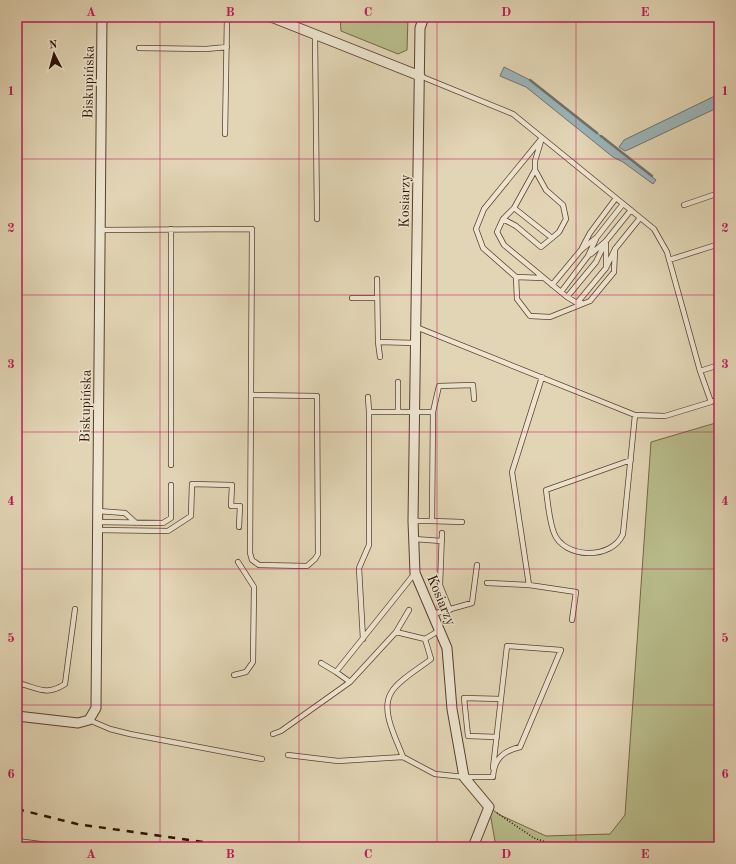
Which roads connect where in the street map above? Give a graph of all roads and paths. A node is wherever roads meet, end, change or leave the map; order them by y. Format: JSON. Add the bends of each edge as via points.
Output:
{"nodes":[{"id":1,"x":102,"y":17,"type":"edge"},
{"id":2,"x":227,"y":17,"type":"edge"},
{"id":3,"x":271,"y":17,"type":"edge"},
{"id":4,"x":424,"y":17,"type":"edge"},
{"id":5,"x":316,"y":36,"type":"junction"},
{"id":6,"x":227,"y":47,"type":"junction"},
{"id":7,"x":139,"y":48,"type":"dead end"},
{"id":8,"x":420,"y":76,"type":"junction"},
{"id":9,"x":225,"y":134,"type":"dead end"},
{"id":10,"x":542,"y":138,"type":"junction"},
{"id":11,"x":535,"y":170,"type":"junction"},
{"id":12,"x":719,"y":193,"type":"edge"},
{"id":13,"x":616,"y":198,"type":"junction"},
{"id":14,"x":623,"y":204,"type":"junction"},
{"id":15,"x":684,"y":205,"type":"dead end"},
{"id":16,"x":514,"y":208,"type":"junction"},
{"id":17,"x":631,"y":210,"type":"junction"},
{"id":18,"x":640,"y":218,"type":"junction"},
{"id":19,"x":503,"y":219,"type":"junction"},
{"id":20,"x":316,"y":220,"type":"dead end"},
{"id":21,"x":171,"y":229,"type":"junction"},
{"id":22,"x":100,"y":230,"type":"junction"},
{"id":23,"x":597,"y":237,"type":"junction"},
{"id":24,"x":552,"y":238,"type":"junction"},
{"id":25,"x":606,"y":241,"type":"junction"},
{"id":26,"x":719,"y":244,"type":"edge"},
{"id":27,"x":615,"y":249,"type":"junction"},
{"id":28,"x":581,"y":250,"type":"junction"},
{"id":29,"x":606,"y":255,"type":"junction"},
{"id":30,"x":588,"y":256,"type":"junction"},
{"id":31,"x":669,"y":260,"type":"junction"},
{"id":32,"x":596,"y":262,"type":"junction"},
{"id":33,"x":606,"y":268,"type":"junction"},
{"id":34,"x":516,"y":277,"type":"junction"},
{"id":35,"x":543,"y":278,"type":"junction"},
{"id":36,"x":377,"y":279,"type":"dead end"},
{"id":37,"x":552,"y":285,"type":"junction"},
{"id":38,"x":561,"y":292,"type":"junction"},
{"id":39,"x":352,"y":298,"type":"dead end"},
{"id":40,"x":377,"y":298,"type":"junction"},
{"id":41,"x":567,"y":298,"type":"junction"},
{"id":42,"x":590,"y":301,"type":"junction"},
{"id":43,"x":577,"y":303,"type":"junction"},
{"id":44,"x":416,"y":327,"type":"junction"},
{"id":45,"x":378,"y":342,"type":"junction"},
{"id":46,"x":416,"y":342,"type":"junction"},
{"id":47,"x":380,"y":357,"type":"dead end"},
{"id":48,"x":719,"y":365,"type":"edge"},
{"id":49,"x":700,"y":371,"type":"junction"},
{"id":50,"x":542,"y":377,"type":"junction"},
{"id":51,"x":398,"y":382,"type":"dead end"},
{"id":52,"x":251,"y":395,"type":"junction"},
{"id":53,"x":368,"y":397,"type":"dead end"},
{"id":54,"x":474,"y":399,"type":"dead end"},
{"id":55,"x":719,"y":400,"type":"edge"},
{"id":56,"x":710,"y":402,"type":"junction"},
{"id":57,"x":369,"y":412,"type":"junction"},
{"id":58,"x":398,"y":412,"type":"junction"},
{"id":59,"x":415,"y":412,"type":"junction"},
{"id":60,"x":433,"y":412,"type":"junction"},
{"id":61,"x":635,"y":414,"type":"junction"},
{"id":62,"x":631,"y":460,"type":"junction"},
{"id":63,"x":170,"y":465,"type":"dead end"},
{"id":64,"x":171,"y":485,"type":"dead end"},
{"id":65,"x":98,"y":511,"type":"junction"},
{"id":66,"x":413,"y":521,"type":"junction"},
{"id":67,"x":432,"y":521,"type":"junction"},
{"id":68,"x":462,"y":522,"type":"dead end"},
{"id":69,"x":136,"y":523,"type":"junction"},
{"id":70,"x":97,"y":526,"type":"junction"},
{"id":71,"x":239,"y":527,"type":"dead end"},
{"id":72,"x":442,"y":533,"type":"dead end"},
{"id":73,"x":414,"y":539,"type":"junction"},
{"id":74,"x":442,"y":542,"type":"junction"},
{"id":75,"x":238,"y":562,"type":"dead end"},
{"id":76,"x":477,"y":565,"type":"dead end"},
{"id":77,"x":415,"y":573,"type":"junction"},
{"id":78,"x":487,"y":582,"type":"dead end"},
{"id":79,"x":529,"y":585,"type":"junction"},
{"id":80,"x":75,"y":609,"type":"dead end"},
{"id":81,"x":409,"y":610,"type":"dead end"},
{"id":82,"x":450,"y":610,"type":"junction"},
{"id":83,"x":434,"y":614,"type":"junction"},
{"id":84,"x":572,"y":620,"type":"dead end"},
{"id":85,"x":440,"y":630,"type":"junction"},
{"id":86,"x":396,"y":632,"type":"junction"},
{"id":87,"x":363,"y":639,"type":"junction"},
{"id":88,"x":425,"y":639,"type":"junction"},
{"id":89,"x":320,"y":663,"type":"dead end"},
{"id":90,"x":336,"y":672,"type":"junction"},
{"id":91,"x":234,"y":675,"type":"dead end"},
{"id":92,"x":350,"y":682,"type":"junction"},
{"id":93,"x":17,"y":683,"type":"edge"},
{"id":94,"x":501,"y":699,"type":"junction"},
{"id":95,"x":17,"y":716,"type":"edge"},
{"id":96,"x":89,"y":720,"type":"junction"},
{"id":97,"x":273,"y":734,"type":"dead end"},
{"id":98,"x":497,"y":736,"type":"junction"},
{"id":99,"x":288,"y":754,"type":"dead end"},
{"id":100,"x":403,"y":757,"type":"junction"},
{"id":101,"x":262,"y":759,"type":"dead end"},
{"id":102,"x":493,"y":768,"type":"junction"},
{"id":103,"x":464,"y":777,"type":"junction"},
{"id":104,"x":489,"y":807,"type":"junction"},
{"id":105,"x":17,"y":841,"type":"edge"},
{"id":106,"x":63,"y":847,"type":"edge"},
{"id":107,"x":473,"y":847,"type":"edge"},
{"id":108,"x":560,"y":847,"type":"edge"}],
"edges":[{"from":1,"to":22,"type":"street","name":"Biskupińska"},
{"from":2,"to":6,"type":"lane"},
{"from":3,"to":5,"type":"street"},
{"from":4,"to":8,"type":"street","name":"Kosiarzy","via":[[420,28]]},
{"from":5,"to":8,"type":"street"},
{"from":5,"to":20,"type":"lane"},
{"from":6,"to":7,"type":"lane"},
{"from":6,"to":9,"type":"lane"},
{"from":8,"to":10,"type":"lane","via":[[513,114]]},
{"from":8,"to":44,"type":"street","name":"Kosiarzy"},
{"from":10,"to":11,"type":"lane"},
{"from":10,"to":13,"type":"lane"},
{"from":10,"to":34,"type":"lane","via":[[484,209],[476,229],[483,248]]},
{"from":11,"to":16,"type":"lane"},
{"from":11,"to":24,"type":"lane","via":[[546,190],[563,205],[566,219],[559,232]]},
{"from":12,"to":15,"type":"lane"},
{"from":13,"to":14,"type":"lane"},
{"from":13,"to":28,"type":"lane","via":[[590,233]]},
{"from":14,"to":17,"type":"lane"},
{"from":14,"to":23,"type":"lane"},
{"from":16,"to":19,"type":"lane"},
{"from":16,"to":24,"type":"lane"},
{"from":17,"to":18,"type":"lane"},
{"from":17,"to":25,"type":"lane"},
{"from":18,"to":27,"type":"lane"},
{"from":18,"to":31,"type":"lane","via":[[654,229]]},
{"from":19,"to":24,"type":"lane","via":[[516,226],[541,247]]},
{"from":19,"to":35,"type":"lane","via":[[497,232],[504,245]]},
{"from":21,"to":22,"type":"lane"},
{"from":21,"to":52,"type":"lane","via":[[252,229]]},
{"from":21,"to":63,"type":"lane"},
{"from":22,"to":65,"type":"street","name":"Biskupińska"},
{"from":23,"to":28,"type":"lane"},
{"from":23,"to":30,"type":"lane"},
{"from":25,"to":29,"type":"lane"},
{"from":25,"to":30,"type":"lane"},
{"from":25,"to":32,"type":"lane"},
{"from":26,"to":31,"type":"lane"},
{"from":27,"to":29,"type":"lane"},
{"from":27,"to":33,"type":"lane"},
{"from":27,"to":42,"type":"lane","via":[[614,272]]},
{"from":28,"to":37,"type":"lane"},
{"from":29,"to":32,"type":"lane"},
{"from":29,"to":33,"type":"lane"},
{"from":30,"to":38,"type":"lane"},
{"from":31,"to":49,"type":"lane"},
{"from":32,"to":41,"type":"lane"},
{"from":33,"to":43,"type":"lane"},
{"from":34,"to":35,"type":"lane"},
{"from":34,"to":42,"type":"lane","via":[[517,299],[530,316],[550,317]]},
{"from":35,"to":37,"type":"lane"},
{"from":36,"to":40,"type":"lane"},
{"from":37,"to":38,"type":"lane"},
{"from":38,"to":41,"type":"lane"},
{"from":39,"to":40,"type":"lane"},
{"from":40,"to":45,"type":"lane"},
{"from":41,"to":43,"type":"lane"},
{"from":42,"to":43,"type":"lane"},
{"from":44,"to":46,"type":"street","name":"Kosiarzy"},
{"from":44,"to":50,"type":"lane"},
{"from":45,"to":46,"type":"lane"},
{"from":45,"to":47,"type":"lane"},
{"from":46,"to":59,"type":"street","name":"Kosiarzy"},
{"from":48,"to":49,"type":"lane"},
{"from":49,"to":56,"type":"lane"},
{"from":50,"to":61,"type":"lane"},
{"from":50,"to":79,"type":"lane","via":[[512,472]]},
{"from":51,"to":58,"type":"lane"},
{"from":52,"to":52,"type":"lane","via":[[250,557],[259,565],[307,566],[318,554],[317,396]]},
{"from":53,"to":57,"type":"lane"},
{"from":54,"to":60,"type":"lane","via":[[473,385],[440,386]]},
{"from":55,"to":56,"type":"lane"},
{"from":56,"to":61,"type":"lane","via":[[665,416]]},
{"from":57,"to":58,"type":"lane"},
{"from":57,"to":87,"type":"lane","via":[[369,545],[359,568]]},
{"from":58,"to":59,"type":"lane"},
{"from":59,"to":60,"type":"lane"},
{"from":59,"to":66,"type":"street","name":"Kosiarzy"},
{"from":60,"to":67,"type":"lane"},
{"from":61,"to":62,"type":"lane"},
{"from":62,"to":62,"type":"lane","via":[[623,534],[620,541],[602,552],[579,552],[564,545],[554,533],[546,490]]},
{"from":64,"to":69,"type":"lane","via":[[170,518],[163,523]]},
{"from":65,"to":69,"type":"lane","via":[[126,512]]},
{"from":65,"to":70,"type":"street","name":"Biskupińska"},
{"from":66,"to":67,"type":"lane"},
{"from":66,"to":73,"type":"street","name":"Kosiarzy"},
{"from":67,"to":68,"type":"lane"},
{"from":69,"to":70,"type":"lane"},
{"from":70,"to":71,"type":"lane","via":[[168,530],[191,516],[192,484],[232,485],[231,506],[240,506]]},
{"from":70,"to":96,"type":"street","name":"Biskupińska","via":[[96,708]]},
{"from":72,"to":74,"type":"lane"},
{"from":73,"to":74,"type":"lane"},
{"from":73,"to":77,"type":"street","name":"Kosiarzy"},
{"from":74,"to":82,"type":"lane","via":[[440,585]]},
{"from":75,"to":91,"type":"lane","via":[[254,587],[253,662],[246,672]]},
{"from":76,"to":82,"type":"lane","via":[[472,603]]},
{"from":77,"to":83,"type":"street","name":"Kosiarzy"},
{"from":77,"to":87,"type":"lane"},
{"from":78,"to":79,"type":"lane"},
{"from":79,"to":84,"type":"lane","via":[[576,592]]},
{"from":80,"to":93,"type":"lane","via":[[65,684],[55,690],[40,691]]},
{"from":81,"to":86,"type":"lane"},
{"from":82,"to":83,"type":"lane"},
{"from":83,"to":85,"type":"street","name":"Kosiarzy"},
{"from":85,"to":88,"type":"lane"},
{"from":85,"to":103,"type":"street","name":"Kosiarzy","via":[[447,648],[452,709]]},
{"from":86,"to":88,"type":"lane"},
{"from":86,"to":92,"type":"lane"},
{"from":87,"to":90,"type":"lane"},
{"from":88,"to":100,"type":"lane","via":[[431,659],[394,688],[388,700],[388,715]]},
{"from":89,"to":90,"type":"lane"},
{"from":90,"to":92,"type":"lane"},
{"from":92,"to":97,"type":"lane"},
{"from":94,"to":98,"type":"lane"},
{"from":94,"to":98,"type":"lane","via":[[464,698],[468,736]]},
{"from":94,"to":102,"type":"lane","via":[[508,646],[561,650],[520,747],[508,750],[498,758]]},
{"from":95,"to":96,"type":"street","via":[[78,723]]},
{"from":96,"to":101,"type":"lane","via":[[130,734]]},
{"from":98,"to":102,"type":"lane"},
{"from":99,"to":100,"type":"lane","via":[[338,760]]},
{"from":100,"to":103,"type":"lane","via":[[435,774]]},
{"from":102,"to":103,"type":"lane","via":[[493,777]]},
{"from":103,"to":104,"type":"street","name":"Kosiarzy"},
{"from":104,"to":107,"type":"street"},
{"from":104,"to":108,"type":"path","via":[[534,838]]},
{"from":105,"to":106,"type":"lane"}]}
